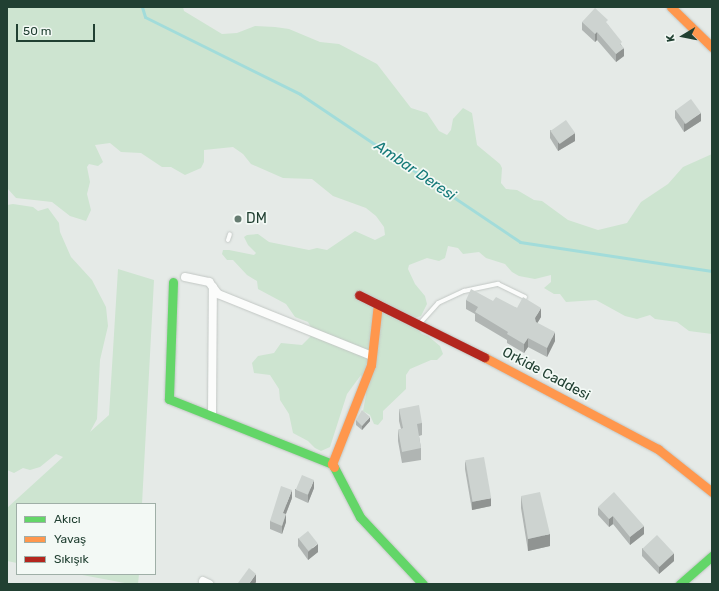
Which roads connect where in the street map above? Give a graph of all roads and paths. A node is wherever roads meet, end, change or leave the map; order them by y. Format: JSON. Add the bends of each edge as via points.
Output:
{"nodes":[{"id":1,"x":671,"y":7,"type":"edge"},
{"id":2,"x":712,"y":47,"type":"edge"},
{"id":3,"x":230,"y":234,"type":"dead end"},
{"id":4,"x":228,"y":240,"type":"dead end"},
{"id":5,"x":185,"y":278,"type":"dead end"},
{"id":6,"x":173,"y":282,"type":"dead end"},
{"id":7,"x":213,"y":287,"type":"junction"},
{"id":8,"x":359,"y":295,"type":"dead end"},
{"id":9,"x":525,"y":296,"type":"edge"},
{"id":10,"x":378,"y":304,"type":"junction"},
{"id":11,"x":420,"y":323,"type":"junction"},
{"id":12,"x":372,"y":356,"type":"junction"},
{"id":13,"x":212,"y":416,"type":"junction"},
{"id":14,"x":332,"y":464,"type":"junction"},
{"id":15,"x":712,"y":492,"type":"edge"},
{"id":16,"x":712,"y":556,"type":"edge"},
{"id":17,"x":423,"y":584,"type":"edge"},
{"id":18,"x":680,"y":584,"type":"edge"}],
"edges":[{"from":1,"to":2,"type":"street"},
{"from":3,"to":4,"type":"lane"},
{"from":5,"to":7,"type":"street","via":[[209,282]]},
{"from":6,"to":13,"type":"street","via":[[169,399]]},
{"from":7,"to":12,"type":"street","via":[[218,294]]},
{"from":7,"to":13,"type":"street"},
{"from":8,"to":10,"type":"street","name":"Orkide Caddesi"},
{"from":9,"to":11,"type":"lane","via":[[498,284],[464,291],[438,303]]},
{"from":10,"to":11,"type":"street","name":"Orkide Caddesi"},
{"from":10,"to":12,"type":"street"},
{"from":11,"to":15,"type":"street","name":"Orkide Caddesi","via":[[658,449]]},
{"from":12,"to":14,"type":"street","via":[[371,365]]},
{"from":13,"to":14,"type":"street"},
{"from":14,"to":17,"type":"street","via":[[360,518]]},
{"from":16,"to":18,"type":"street"}]}
